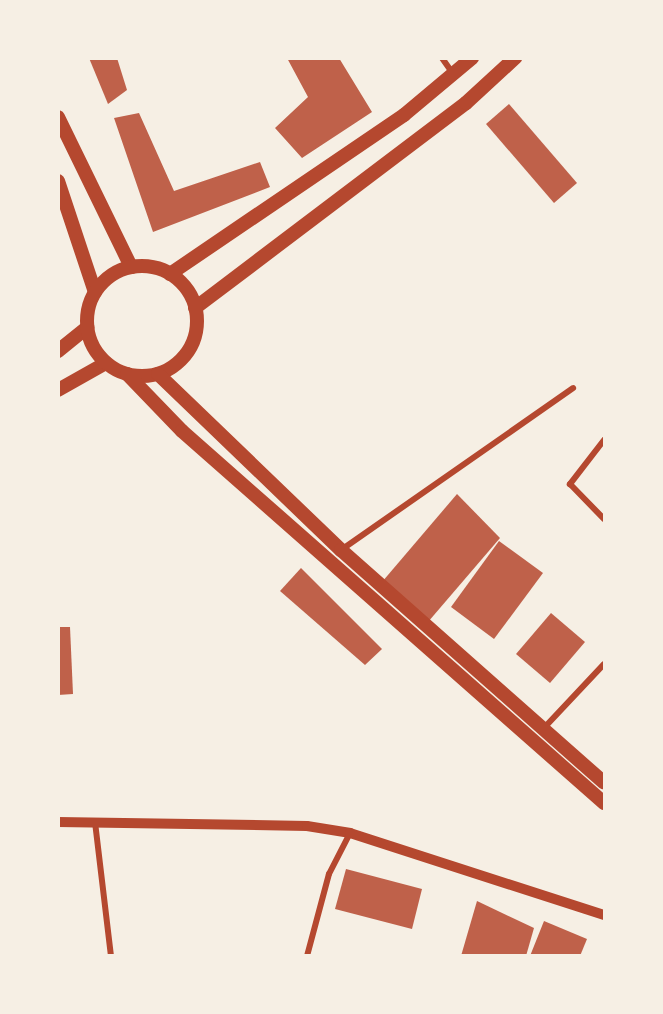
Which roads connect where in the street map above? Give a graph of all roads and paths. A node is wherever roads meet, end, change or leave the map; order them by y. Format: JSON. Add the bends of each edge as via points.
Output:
{"nodes":[{"id":1,"x":442,"y":58,"type":"edge"},
{"id":2,"x":472,"y":58,"type":"edge"},
{"id":3,"x":515,"y":58,"type":"edge"},
{"id":4,"x":453,"y":75,"type":"junction"},
{"id":5,"x":58,"y":117,"type":"edge"},
{"id":6,"x":58,"y":181,"type":"edge"},
{"id":7,"x":131,"y":267,"type":"junction"},
{"id":8,"x":170,"y":274,"type":"junction"},
{"id":9,"x":95,"y":292,"type":"junction"},
{"id":10,"x":195,"y":308,"type":"junction"},
{"id":11,"x":88,"y":327,"type":"junction"},
{"id":12,"x":58,"y":351,"type":"edge"},
{"id":13,"x":106,"y":363,"type":"junction"},
{"id":14,"x":127,"y":374,"type":"junction"},
{"id":15,"x":158,"y":374,"type":"junction"},
{"id":16,"x":573,"y":388,"type":"dead end"},
{"id":17,"x":58,"y":390,"type":"edge"},
{"id":18,"x":604,"y":440,"type":"edge"},
{"id":19,"x":604,"y":519,"type":"edge"},
{"id":20,"x":340,"y":550,"type":"junction"},
{"id":21,"x":604,"y":664,"type":"edge"},
{"id":22,"x":543,"y":729,"type":"junction"},
{"id":23,"x":604,"y":783,"type":"edge"},
{"id":24,"x":604,"y":803,"type":"edge"},
{"id":25,"x":95,"y":820,"type":"junction"},
{"id":26,"x":58,"y":822,"type":"edge"},
{"id":27,"x":350,"y":833,"type":"junction"},
{"id":28,"x":604,"y":915,"type":"edge"},
{"id":29,"x":111,"y":956,"type":"edge"},
{"id":30,"x":307,"y":956,"type":"edge"}],
"edges":[{"from":1,"to":4,"type":"street"},
{"from":2,"to":4,"type":"main road"},
{"from":3,"to":10,"type":"main road","via":[[466,103]]},
{"from":4,"to":8,"type":"main road","via":[[394,122]]},
{"from":5,"to":7,"type":"main road"},
{"from":6,"to":9,"type":"main road"},
{"from":7,"to":8,"type":"main road"},
{"from":7,"to":9,"type":"main road"},
{"from":8,"to":10,"type":"main road"},
{"from":9,"to":11,"type":"main road"},
{"from":10,"to":15,"type":"main road","via":[[196,331],[188,352]]},
{"from":11,"to":12,"type":"main road"},
{"from":11,"to":13,"type":"main road"},
{"from":13,"to":14,"type":"main road"},
{"from":13,"to":17,"type":"main road"},
{"from":14,"to":15,"type":"main road"},
{"from":14,"to":24,"type":"main road","via":[[182,431]]},
{"from":15,"to":20,"type":"main road"},
{"from":16,"to":20,"type":"street"},
{"from":18,"to":19,"type":"street","via":[[570,484]]},
{"from":20,"to":22,"type":"main road"},
{"from":21,"to":22,"type":"street"},
{"from":22,"to":23,"type":"main road"},
{"from":25,"to":26,"type":"street"},
{"from":25,"to":27,"type":"street","via":[[308,826]]},
{"from":25,"to":29,"type":"street"},
{"from":27,"to":28,"type":"street"},
{"from":27,"to":30,"type":"street","via":[[329,874]]}]}
